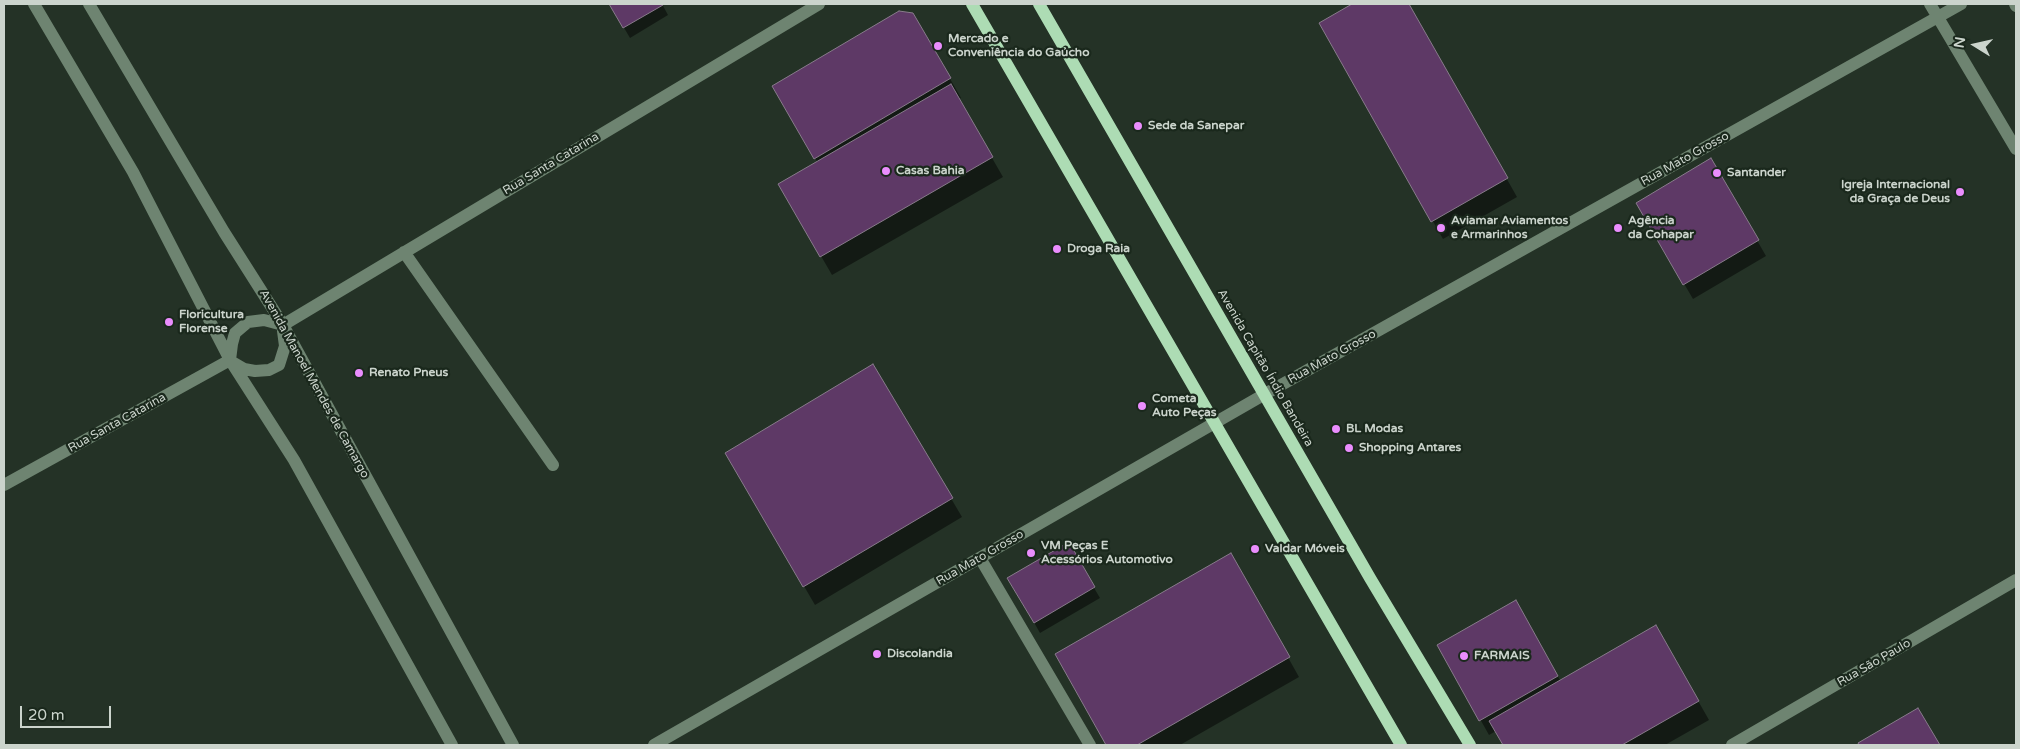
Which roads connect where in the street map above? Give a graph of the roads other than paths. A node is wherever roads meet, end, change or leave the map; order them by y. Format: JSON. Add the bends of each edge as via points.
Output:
{"nodes":[{"id":1,"x":34,"y":4,"type":"edge"},
{"id":2,"x":89,"y":4,"type":"edge"},
{"id":3,"x":820,"y":4,"type":"edge"},
{"id":4,"x":972,"y":4,"type":"edge"},
{"id":5,"x":1039,"y":4,"type":"edge"},
{"id":6,"x":1930,"y":4,"type":"edge"},
{"id":7,"x":1961,"y":4,"type":"edge"},
{"id":8,"x":1938,"y":18,"type":"junction"},
{"id":9,"x":2016,"y":149,"type":"edge"},
{"id":10,"x":404,"y":252,"type":"junction"},
{"id":11,"x":283,"y":325,"type":"junction"},
{"id":12,"x":230,"y":360,"type":"junction"},
{"id":13,"x":1265,"y":394,"type":"junction"},
{"id":14,"x":1215,"y":423,"type":"junction"},
{"id":15,"x":553,"y":465,"type":"dead end"},
{"id":16,"x":4,"y":485,"type":"edge"},
{"id":17,"x":980,"y":558,"type":"junction"},
{"id":18,"x":2016,"y":580,"type":"edge"},
{"id":19,"x":452,"y":745,"type":"edge"},
{"id":20,"x":513,"y":745,"type":"edge"},
{"id":21,"x":654,"y":745,"type":"edge"},
{"id":22,"x":1090,"y":745,"type":"edge"},
{"id":23,"x":1401,"y":745,"type":"edge"},
{"id":24,"x":1470,"y":745,"type":"edge"},
{"id":25,"x":1732,"y":745,"type":"edge"}],
"edges":[{"from":1,"to":12,"type":"street","via":[[133,172]]},
{"from":2,"to":11,"type":"street","name":"Avenida Manoel Mendes de Camargo"},
{"from":3,"to":10,"type":"street","name":"Rua Santa Catarina"},
{"from":4,"to":14,"type":"main road"},
{"from":5,"to":13,"type":"main road","name":"Avenida Capitão Índio Bandeira"},
{"from":6,"to":8,"type":"street"},
{"from":7,"to":8,"type":"street","name":"Rua Mato Grosso"},
{"from":8,"to":9,"type":"street"},
{"from":8,"to":13,"type":"street","name":"Rua Mato Grosso"},
{"from":10,"to":11,"type":"street","name":"Rua Santa Catarina"},
{"from":10,"to":15,"type":"street"},
{"from":11,"to":12,"type":"street","via":[[264,320],[248,322],[236,334]]},
{"from":11,"to":12,"type":"street","via":[[285,346],[279,365],[255,371],[244,369]]},
{"from":11,"to":20,"type":"street","name":"Avenida Manoel Mendes de Camargo"},
{"from":12,"to":16,"type":"street","name":"Rua Santa Catarina"},
{"from":12,"to":19,"type":"street","via":[[294,460]]},
{"from":13,"to":14,"type":"street","name":"Rua Mato Grosso"},
{"from":13,"to":24,"type":"main road","name":"Avenida Capitão Índio Bandeira"},
{"from":14,"to":17,"type":"street","name":"Rua Mato Grosso"},
{"from":14,"to":23,"type":"main road"},
{"from":17,"to":21,"type":"street","name":"Rua Mato Grosso"},
{"from":17,"to":22,"type":"street"},
{"from":18,"to":25,"type":"street","name":"Rua São Paulo"}]}
